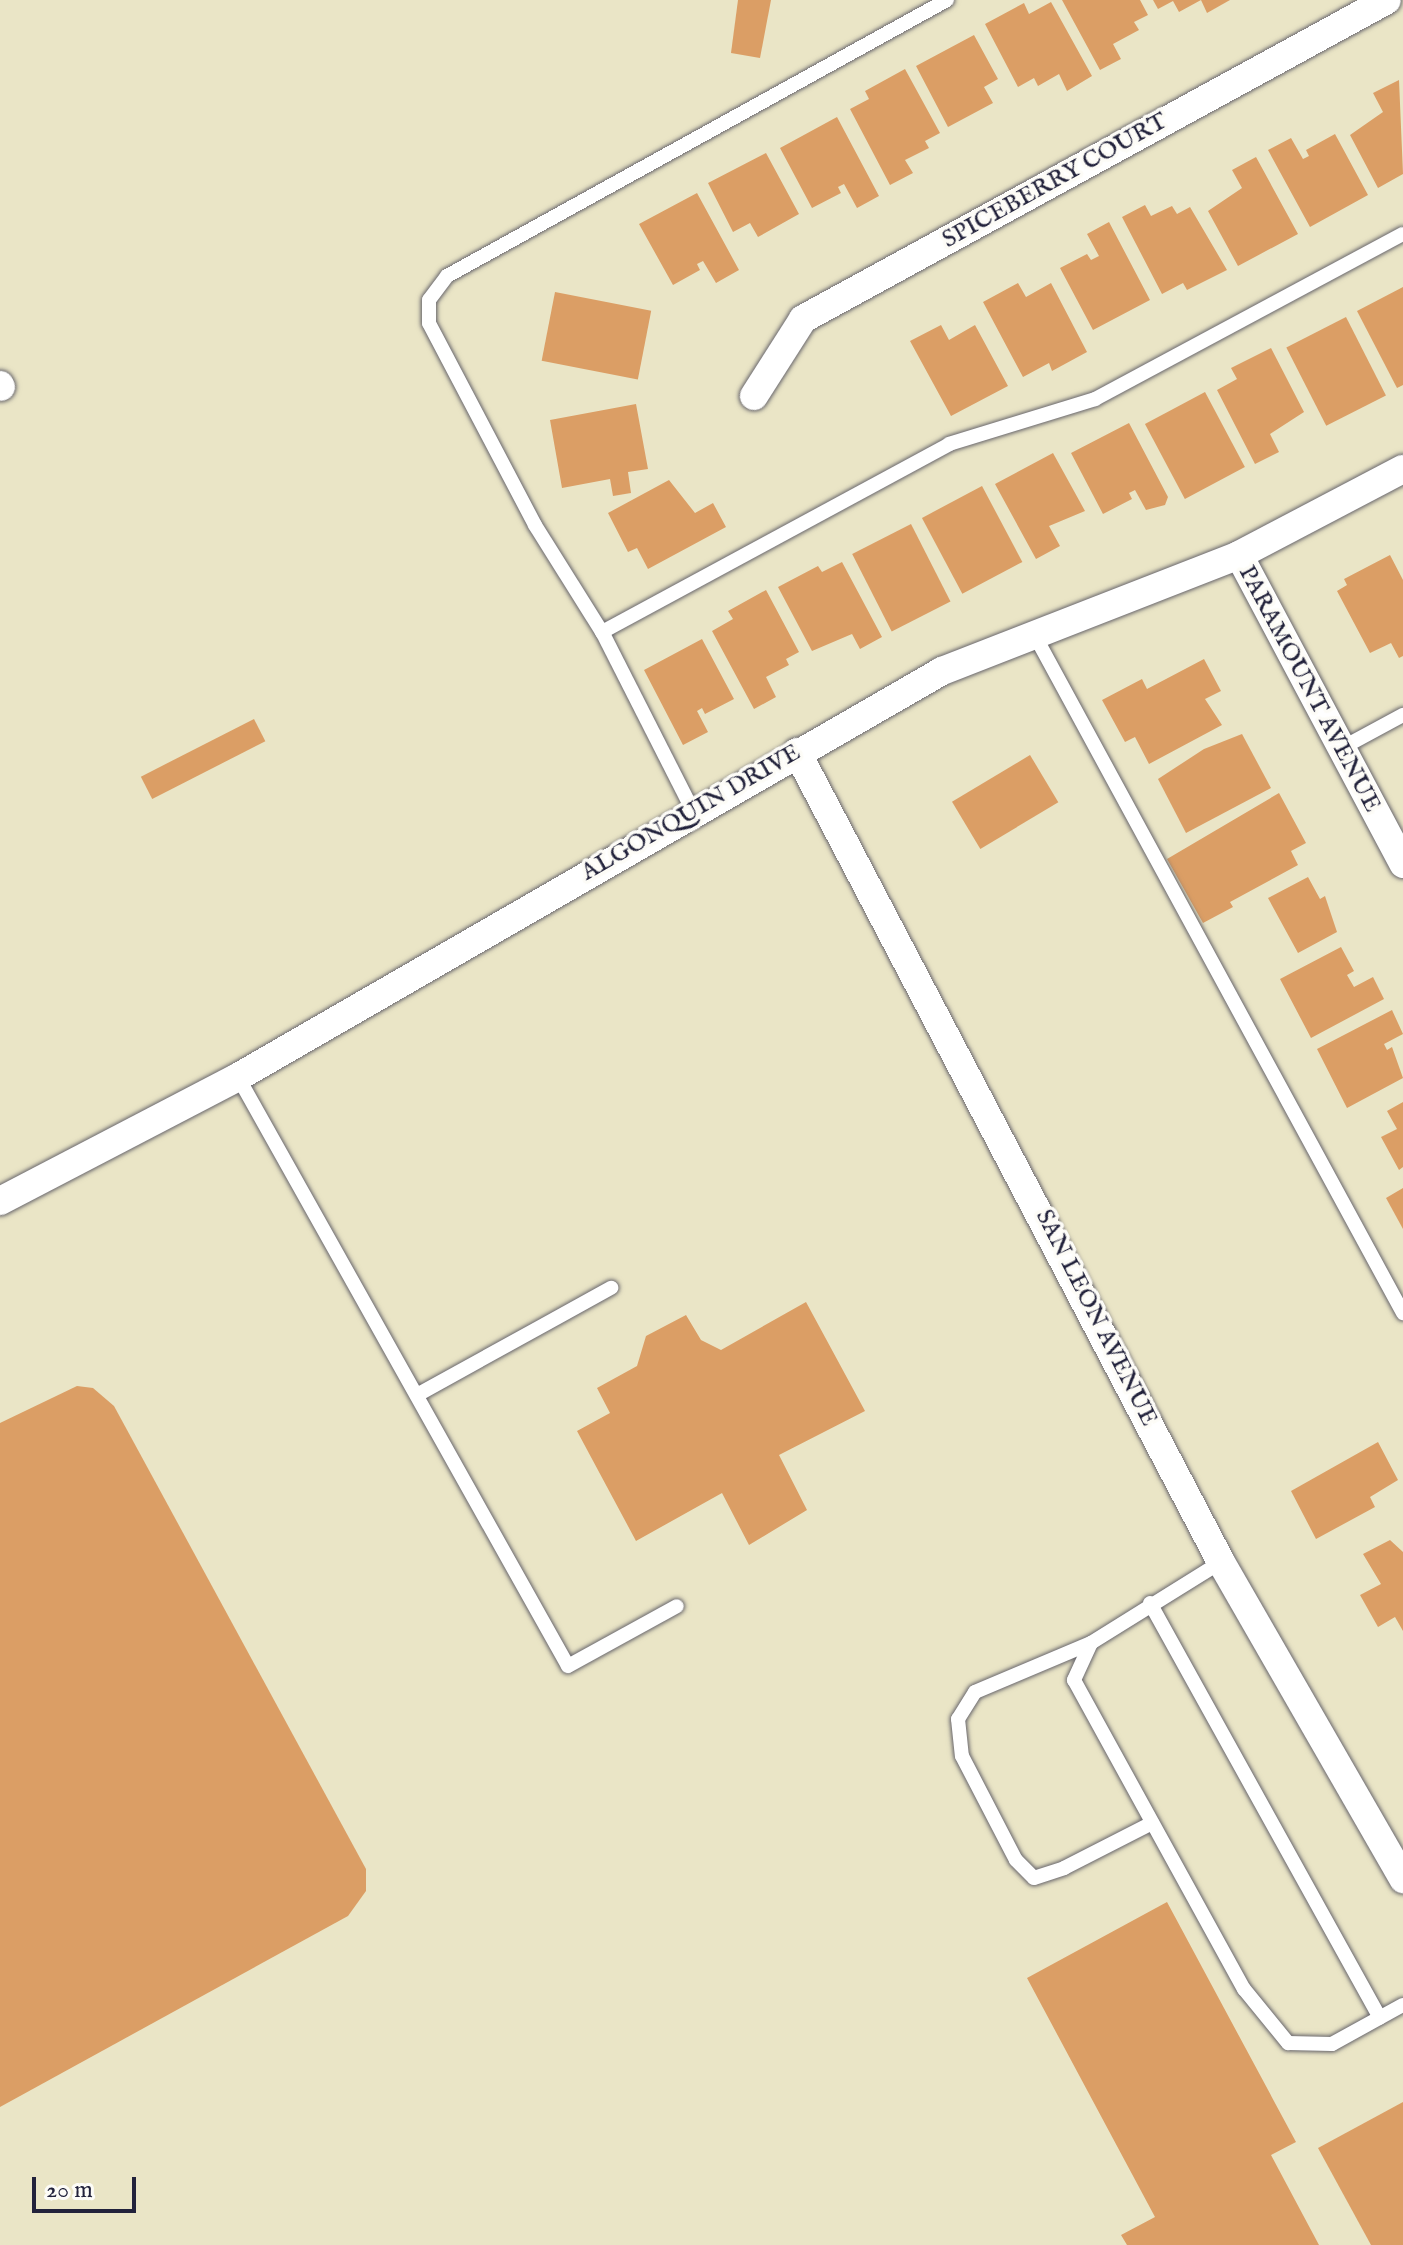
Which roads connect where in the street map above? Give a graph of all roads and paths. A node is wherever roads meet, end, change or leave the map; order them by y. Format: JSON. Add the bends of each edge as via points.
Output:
{"nodes":[{"id":1,"x":947,"y":0,"type":"edge"},
{"id":2,"x":1387,"y":0,"type":"edge"},
{"id":3,"x":1403,"y":234,"type":"edge"},
{"id":4,"x":754,"y":396,"type":"dead end"},
{"id":5,"x":1403,"y":469,"type":"edge"},
{"id":6,"x":1239,"y":555,"type":"junction"},
{"id":7,"x":602,"y":632,"type":"junction"},
{"id":8,"x":1034,"y":634,"type":"junction"},
{"id":9,"x":1403,"y":715,"type":"edge"},
{"id":10,"x":1340,"y":749,"type":"junction"},
{"id":11,"x":797,"y":752,"type":"junction"},
{"id":12,"x":693,"y":811,"type":"junction"},
{"id":13,"x":1403,"y":864,"type":"edge"},
{"id":14,"x":238,"y":1077,"type":"junction"},
{"id":15,"x":0,"y":1201,"type":"edge"},
{"id":16,"x":611,"y":1288,"type":"dead end"},
{"id":17,"x":1403,"y":1313,"type":"edge"},
{"id":18,"x":417,"y":1395,"type":"junction"},
{"id":19,"x":1221,"y":1562,"type":"junction"},
{"id":20,"x":1150,"y":1603,"type":"junction"},
{"id":21,"x":677,"y":1606,"type":"dead end"},
{"id":22,"x":1091,"y":1643,"type":"junction"},
{"id":23,"x":1152,"y":1823,"type":"junction"},
{"id":24,"x":1403,"y":1879,"type":"edge"},
{"id":25,"x":1403,"y":2005,"type":"edge"},
{"id":26,"x":1380,"y":2018,"type":"junction"}],
"edges":[{"from":1,"to":7,"type":"lane","via":[[447,276],[429,300],[429,323],[443,350],[535,525]]},
{"from":2,"to":4,"type":"street","name":"SPICEBERRY COURT","via":[[803,319]]},
{"from":3,"to":7,"type":"lane","via":[[1095,399],[949,444]]},
{"from":5,"to":6,"type":"street","name":"ALGONQUIN DRIVE"},
{"from":6,"to":8,"type":"street","name":"ALGONQUIN DRIVE"},
{"from":6,"to":10,"type":"street","name":"PARAMOUNT AVENUE"},
{"from":7,"to":12,"type":"lane"},
{"from":8,"to":11,"type":"street","name":"ALGONQUIN DRIVE","via":[[942,671]]},
{"from":8,"to":17,"type":"lane"},
{"from":9,"to":10,"type":"lane"},
{"from":10,"to":13,"type":"street","name":"PARAMOUNT AVENUE"},
{"from":11,"to":12,"type":"street","name":"ALGONQUIN DRIVE"},
{"from":11,"to":19,"type":"street","name":"SAN LEON AVENUE","via":[[1004,1138]]},
{"from":12,"to":14,"type":"street","name":"ALGONQUIN DRIVE"},
{"from":14,"to":15,"type":"street","name":"ALGONQUIN DRIVE"},
{"from":14,"to":18,"type":"lane"},
{"from":16,"to":18,"type":"lane"},
{"from":18,"to":21,"type":"lane","via":[[568,1666]]},
{"from":19,"to":20,"type":"lane"},
{"from":19,"to":24,"type":"street","name":"SAN LEON AVENUE"},
{"from":20,"to":22,"type":"lane"},
{"from":20,"to":26,"type":"lane"},
{"from":22,"to":23,"type":"lane","via":[[1074,1680]]},
{"from":22,"to":23,"type":"lane","via":[[975,1692],[958,1719],[962,1756],[1016,1860],[1034,1878]]},
{"from":23,"to":26,"type":"lane","via":[[1244,1989],[1288,2043],[1332,2044]]},
{"from":25,"to":26,"type":"lane"}]}
